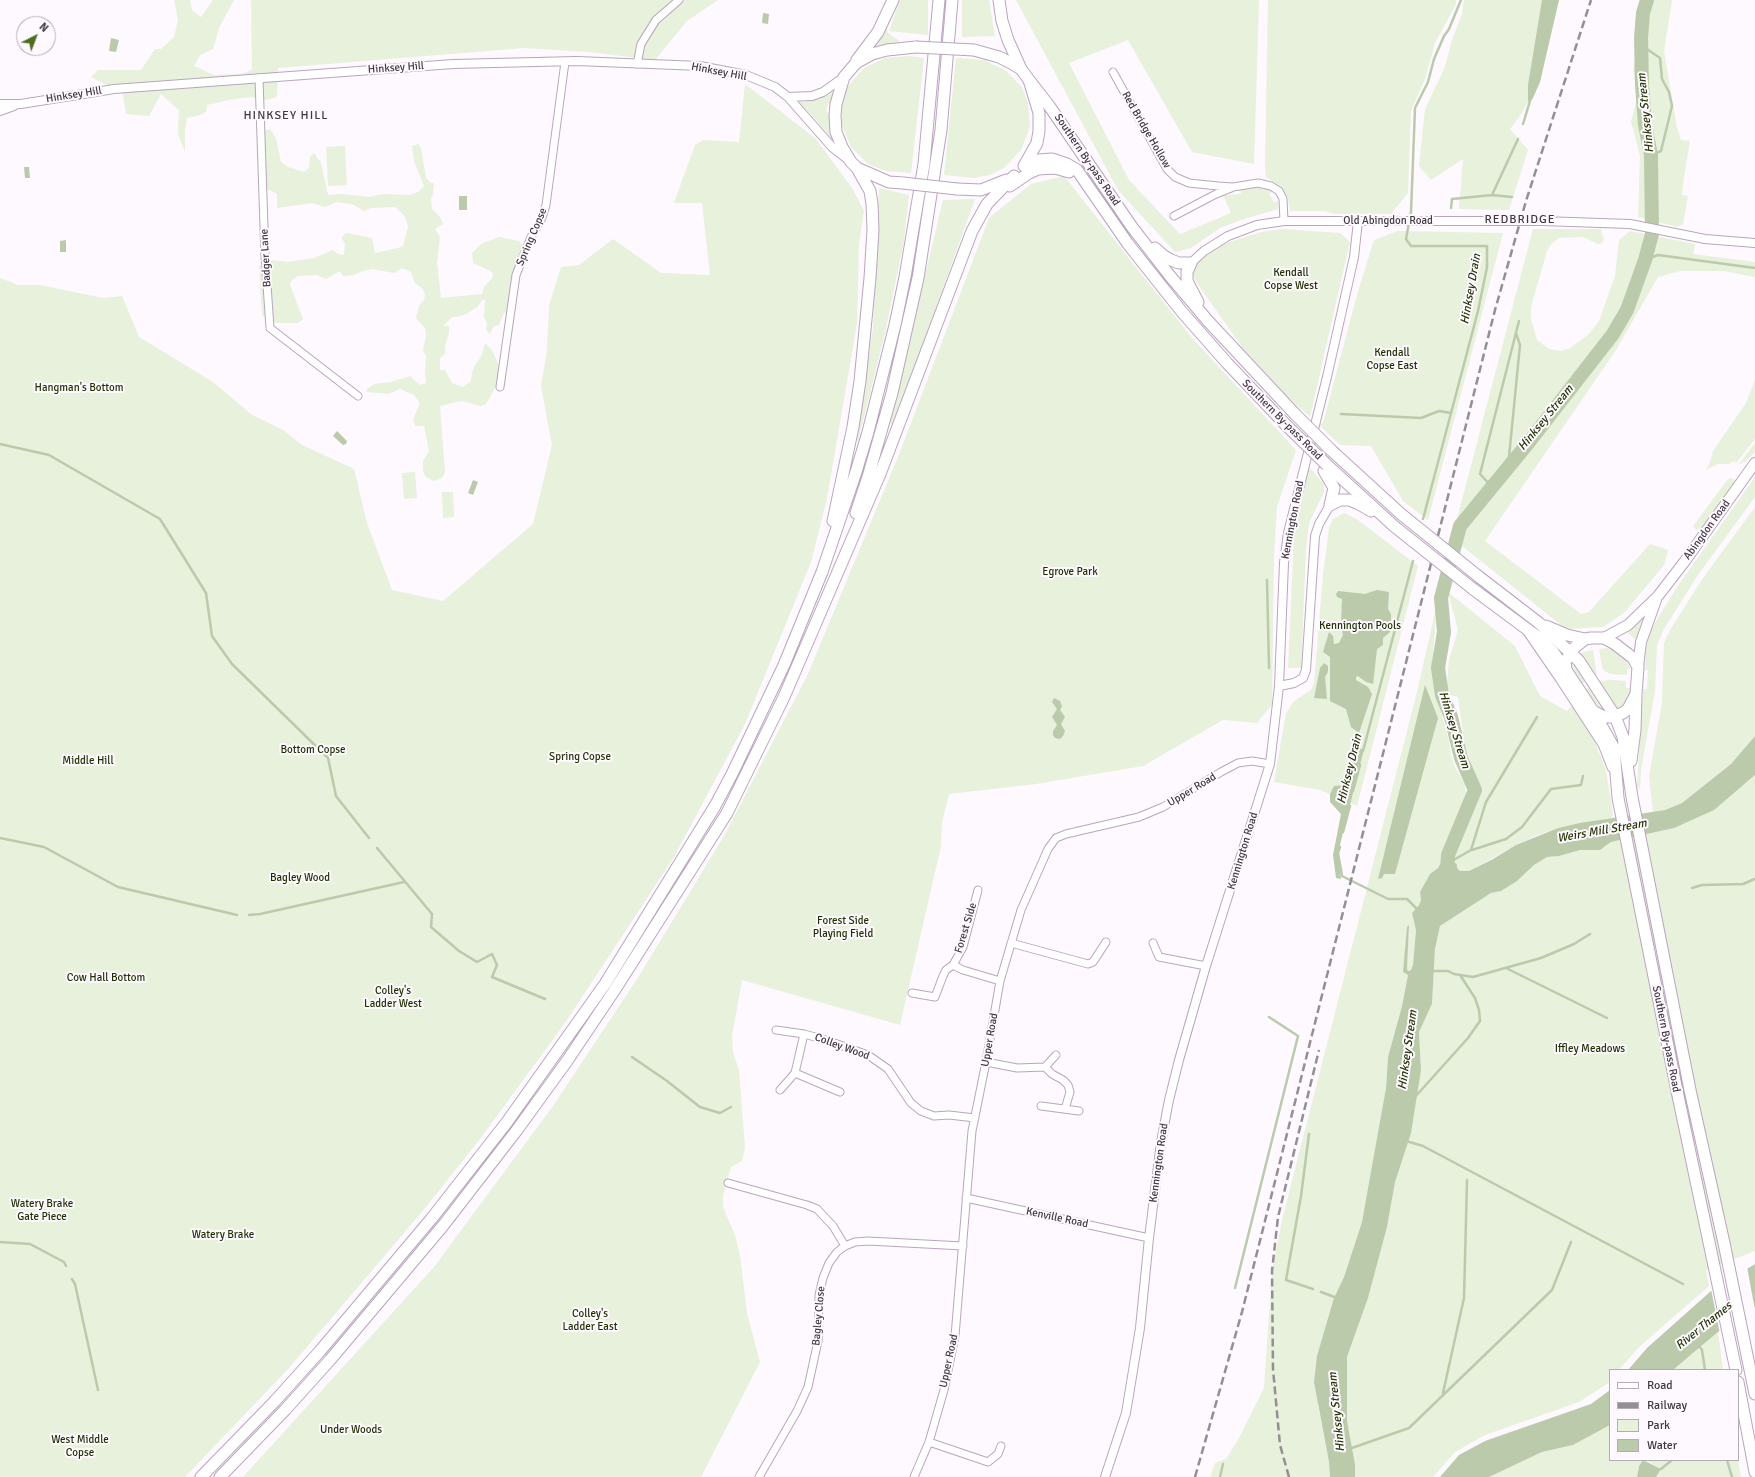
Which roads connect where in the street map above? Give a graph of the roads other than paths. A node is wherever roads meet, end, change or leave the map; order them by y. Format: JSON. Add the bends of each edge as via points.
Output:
{"nodes":[{"id":1,"x":679,"y":0,"type":"edge"},
{"id":2,"x":893,"y":0,"type":"edge"},
{"id":3,"x":939,"y":0,"type":"edge"},
{"id":4,"x":952,"y":0,"type":"edge"},
{"id":5,"x":999,"y":0,"type":"edge"},
{"id":6,"x":566,"y":62,"type":"junction"},
{"id":7,"x":856,"y":63,"type":"junction"},
{"id":8,"x":637,"y":64,"type":"junction"},
{"id":9,"x":1021,"y":69,"type":"junction"},
{"id":10,"x":1113,"y":72,"type":"dead end"},
{"id":11,"x":844,"y":77,"type":"junction"},
{"id":12,"x":258,"y":78,"type":"junction"},
{"id":13,"x":1029,"y":80,"type":"junction"},
{"id":14,"x":788,"y":97,"type":"junction"},
{"id":15,"x":0,"y":104,"type":"edge"},
{"id":16,"x":21,"y":104,"type":"junction"},
{"id":17,"x":0,"y":111,"type":"edge"},
{"id":18,"x":1025,"y":164,"type":"junction"},
{"id":19,"x":854,"y":165,"type":"junction"},
{"id":20,"x":1014,"y":176,"type":"junction"},
{"id":21,"x":1233,"y":188,"type":"junction"},
{"id":22,"x":1090,"y":190,"type":"junction"},
{"id":23,"x":997,"y":194,"type":"junction"},
{"id":24,"x":1174,"y":216,"type":"dead end"},
{"id":25,"x":1358,"y":220,"type":"junction"},
{"id":26,"x":1284,"y":222,"type":"junction"},
{"id":27,"x":1132,"y":227,"type":"junction"},
{"id":28,"x":1755,"y":243,"type":"edge"},
{"id":29,"x":1191,"y":263,"type":"junction"},
{"id":30,"x":1208,"y":321,"type":"junction"},
{"id":31,"x":500,"y":387,"type":"dead end"},
{"id":32,"x":358,"y":396,"type":"dead end"},
{"id":33,"x":1755,"y":463,"type":"edge"},
{"id":34,"x":1326,"y":468,"type":"junction"},
{"id":35,"x":1330,"y":505,"type":"junction"},
{"id":36,"x":1395,"y":527,"type":"junction"},
{"id":37,"x":822,"y":572,"type":"junction"},
{"id":38,"x":834,"y":579,"type":"junction"},
{"id":39,"x":1658,"y":596,"type":"junction"},
{"id":40,"x":1539,"y":623,"type":"junction"},
{"id":41,"x":1528,"y":630,"type":"junction"},
{"id":42,"x":1604,"y":638,"type":"junction"},
{"id":43,"x":1585,"y":639,"type":"junction"},
{"id":44,"x":1571,"y":652,"type":"junction"},
{"id":45,"x":1638,"y":668,"type":"junction"},
{"id":46,"x":1566,"y":670,"type":"junction"},
{"id":47,"x":1570,"y":684,"type":"junction"},
{"id":48,"x":1279,"y":686,"type":"junction"},
{"id":49,"x":1637,"y":691,"type":"junction"},
{"id":50,"x":1581,"y":701,"type":"junction"},
{"id":51,"x":1594,"y":711,"type":"junction"},
{"id":52,"x":1616,"y":716,"type":"junction"},
{"id":53,"x":1270,"y":764,"type":"junction"},
{"id":54,"x":1615,"y":772,"type":"junction"},
{"id":55,"x":1629,"y":772,"type":"junction"},
{"id":56,"x":978,"y":890,"type":"dead end"},
{"id":57,"x":1106,"y":942,"type":"dead end"},
{"id":58,"x":1011,"y":943,"type":"junction"},
{"id":59,"x":1153,"y":943,"type":"dead end"},
{"id":60,"x":953,"y":965,"type":"junction"},
{"id":61,"x":1206,"y":966,"type":"junction"},
{"id":62,"x":1000,"y":981,"type":"junction"},
{"id":63,"x":912,"y":993,"type":"dead end"},
{"id":64,"x":776,"y":1030,"type":"dead end"},
{"id":65,"x":804,"y":1034,"type":"junction"},
{"id":66,"x":1056,"y":1055,"type":"dead end"},
{"id":67,"x":986,"y":1062,"type":"junction"},
{"id":68,"x":1046,"y":1066,"type":"junction"},
{"id":69,"x":795,"y":1073,"type":"junction"},
{"id":70,"x":780,"y":1090,"type":"dead end"},
{"id":71,"x":840,"y":1092,"type":"dead end"},
{"id":72,"x":1041,"y":1106,"type":"dead end"},
{"id":73,"x":1065,"y":1109,"type":"junction"},
{"id":74,"x":1079,"y":1111,"type":"dead end"},
{"id":75,"x":975,"y":1118,"type":"junction"},
{"id":76,"x":728,"y":1183,"type":"dead end"},
{"id":77,"x":966,"y":1198,"type":"junction"},
{"id":78,"x":1149,"y":1238,"type":"junction"},
{"id":79,"x":845,"y":1246,"type":"junction"},
{"id":80,"x":963,"y":1246,"type":"junction"},
{"id":81,"x":1736,"y":1369,"type":"edge"},
{"id":82,"x":1739,"y":1387,"type":"edge"},
{"id":83,"x":1755,"y":1394,"type":"edge"},
{"id":84,"x":929,"y":1442,"type":"junction"},
{"id":85,"x":1001,"y":1446,"type":"dead end"},
{"id":86,"x":1755,"y":1472,"type":"edge"},
{"id":87,"x":201,"y":1477,"type":"edge"},
{"id":88,"x":220,"y":1477,"type":"edge"},
{"id":89,"x":759,"y":1477,"type":"edge"},
{"id":90,"x":914,"y":1477,"type":"edge"},
{"id":91,"x":1105,"y":1477,"type":"edge"}],
"edges":[{"from":1,"to":8,"type":"street","via":[[656,20],[641,44]]},
{"from":2,"to":7,"type":"highway","via":[[878,32]]},
{"from":3,"to":37,"type":"highway","via":[[924,157],[905,277],[868,432]]},
{"from":4,"to":38,"type":"highway","via":[[942,130],[912,308],[892,393],[868,477]]},
{"from":5,"to":9,"type":"highway","via":[[1008,40]]},
{"from":6,"to":8,"type":"street","name":"Hinksey Hill"},
{"from":6,"to":12,"type":"street","name":"Hinksey Hill","via":[[453,64]]},
{"from":6,"to":31,"type":"street","name":"Spring Copse","via":[[546,205],[516,275]]},
{"from":7,"to":9,"type":"highway","bridge":true,"via":[[886,50],[916,47],[974,50],[1000,57]]},
{"from":7,"to":11,"type":"highway"},
{"from":8,"to":14,"type":"street","name":"Hinksey Hill","via":[[700,66],[746,75]]},
{"from":9,"to":13,"type":"highway","name":"Southern By-pass Road"},
{"from":10,"to":21,"type":"street","name":"Red Bridge Hollow","via":[[1167,169],[1175,177],[1189,183]]},
{"from":11,"to":14,"type":"street","via":[[823,92],[812,96]]},
{"from":11,"to":19,"type":"highway","via":[[835,115],[836,132]]},
{"from":12,"to":16,"type":"street","name":"Hinksey Hill","via":[[114,89]]},
{"from":12,"to":32,"type":"street","name":"Badger Lane","via":[[270,328]]},
{"from":13,"to":18,"type":"highway","via":[[1039,113],[1039,131],[1037,143]]},
{"from":13,"to":27,"type":"highway","name":"Southern By-pass Road"},
{"from":14,"to":19,"type":"street","name":"Hinksey Hill","via":[[832,147]]},
{"from":15,"to":16,"type":"street","name":"Hinksey Hill"},
{"from":16,"to":17,"type":"street"},
{"from":18,"to":20,"type":"highway"},
{"from":18,"to":22,"type":"highway","name":"Southern By-pass Road","via":[[1052,159],[1067,164],[1083,176]]},
{"from":19,"to":20,"type":"highway","bridge":true,"via":[[889,182],[957,189],[981,190]]},
{"from":19,"to":37,"type":"highway","via":[[870,191],[872,204],[873,230],[866,331],[853,427]]},
{"from":20,"to":23,"type":"highway"},
{"from":21,"to":24,"type":"street","name":"Red Bridge Hollow"},
{"from":21,"to":26,"type":"street","name":"Red Bridge Hollow","via":[[1258,183],[1272,186],[1279,191],[1283,199]]},
{"from":22,"to":23,"type":"highway","via":[[1080,179],[1068,172],[1046,168],[1029,173]]},
{"from":22,"to":34,"type":"highway","name":"Southern By-pass Road","bridge":true,"via":[[1128,244],[1182,312]]},
{"from":23,"to":38,"type":"highway","via":[[983,210],[972,231],[880,474]]},
{"from":25,"to":26,"type":"street","name":"Old Abingdon Road"},
{"from":25,"to":28,"type":"street","name":"Old Abingdon Road","bridge":true,"via":[[1542,221],[1636,225],[1705,239]]},
{"from":25,"to":48,"type":"street","name":"Kennington Road","via":[[1350,272],[1327,377],[1288,533],[1284,563]]},
{"from":26,"to":29,"type":"street","name":"Old Abingdon Road","via":[[1257,225],[1228,236],[1204,251]]},
{"from":27,"to":29,"type":"highway","via":[[1164,256],[1179,263]]},
{"from":27,"to":30,"type":"highway","name":"Southern By-pass Road"},
{"from":29,"to":30,"type":"highway","via":[[1187,281]]},
{"from":30,"to":40,"type":"highway","name":"Southern By-pass Road","bridge":true,"via":[[1294,413],[1401,514]]},
{"from":33,"to":39,"type":"main road","name":"Abingdon Road"},
{"from":34,"to":35,"type":"highway","via":[[1334,488]]},
{"from":34,"to":36,"type":"highway","name":"Southern By-pass Road"},
{"from":35,"to":36,"type":"highway","via":[[1340,500],[1348,500],[1359,504]]},
{"from":35,"to":48,"type":"street","via":[[1315,536],[1306,670],[1303,678]]},
{"from":36,"to":41,"type":"highway","name":"Southern By-pass Road","bridge":true},
{"from":37,"to":87,"type":"highway","via":[[784,665],[715,806],[588,1009],[507,1122],[432,1218],[320,1351]]},
{"from":38,"to":88,"type":"highway","via":[[784,697],[726,813],[567,1061],[442,1227],[330,1360]]},
{"from":39,"to":42,"type":"main road","name":"Abingdon Road","via":[[1628,625]]},
{"from":39,"to":45,"type":"main road","name":"Abingdon Road","via":[[1641,642]]},
{"from":40,"to":43,"type":"highway","name":"Southern By-pass Road","via":[[1567,635]]},
{"from":40,"to":44,"type":"highway","name":"Southern By-pass Road"},
{"from":41,"to":46,"type":"highway","name":"Southern By-pass Road","via":[[1547,645]]},
{"from":41,"to":47,"type":"highway"},
{"from":42,"to":43,"type":"highway","name":"Southern By-pass Road"},
{"from":42,"to":45,"type":"highway","via":[[1625,650]]},
{"from":43,"to":44,"type":"highway"},
{"from":44,"to":46,"type":"highway","via":[[1565,662]]},
{"from":44,"to":52,"type":"highway","name":"Southern By-pass Road"},
{"from":45,"to":49,"type":"highway","name":"Southern By-pass Road"},
{"from":46,"to":47,"type":"highway","name":"Southern By-pass Road"},
{"from":47,"to":50,"type":"highway"},
{"from":48,"to":53,"type":"street","name":"Kennington Road"},
{"from":49,"to":52,"type":"highway","via":[[1628,709]]},
{"from":49,"to":55,"type":"highway","name":"Southern By-pass Road"},
{"from":50,"to":51,"type":"highway","name":"Southern By-pass Road"},
{"from":50,"to":54,"type":"highway","via":[[1604,744]]},
{"from":51,"to":52,"type":"highway","via":[[1604,717]]},
{"from":51,"to":54,"type":"highway","name":"Southern By-pass Road","via":[[1614,748]]},
{"from":52,"to":55,"type":"highway","name":"Southern By-pass Road","via":[[1623,737]]},
{"from":53,"to":58,"type":"street","name":"Upper Road","via":[[1252,761],[1238,763],[1163,807],[1138,817],[1056,838],[1033,882]]},
{"from":53,"to":61,"type":"street","name":"Kennington Road"},
{"from":54,"to":81,"type":"highway","name":"Southern By-pass Road","via":[[1675,1084]]},
{"from":55,"to":83,"type":"highway","name":"Southern By-pass Road","via":[[1690,1090]]},
{"from":56,"to":60,"type":"street","name":"Forest Side","via":[[963,947]]},
{"from":57,"to":58,"type":"street","via":[[1093,962],[1088,964]]},
{"from":58,"to":62,"type":"street","name":"Upper Road"},
{"from":59,"to":61,"type":"street","via":[[1159,957]]},
{"from":60,"to":62,"type":"street","name":"Forest Side"},
{"from":60,"to":63,"type":"street","name":"Forest Side","via":[[946,970],[935,997]]},
{"from":61,"to":78,"type":"street","name":"Kennington Road","via":[[1169,1100]]},
{"from":62,"to":67,"type":"street","name":"Upper Road"},
{"from":64,"to":65,"type":"street","name":"Colley Wood"},
{"from":65,"to":69,"type":"street","name":"Colley Wood"},
{"from":65,"to":75,"type":"street","name":"Colley Wood","via":[[868,1055],[882,1063],[894,1076],[911,1103],[921,1111],[934,1116]]},
{"from":66,"to":68,"type":"street"},
{"from":67,"to":68,"type":"street","via":[[1017,1068]]},
{"from":67,"to":75,"type":"street","name":"Upper Road"},
{"from":68,"to":73,"type":"street","via":[[1052,1074],[1068,1085],[1070,1092]]},
{"from":69,"to":70,"type":"street","name":"Colley Wood"},
{"from":69,"to":71,"type":"street"},
{"from":72,"to":73,"type":"street"},
{"from":73,"to":74,"type":"street"},
{"from":75,"to":77,"type":"street","name":"Upper Road"},
{"from":76,"to":79,"type":"street","via":[[817,1209],[833,1226]]},
{"from":77,"to":78,"type":"street","name":"Kenville Road"},
{"from":77,"to":80,"type":"street","name":"Upper Road"},
{"from":78,"to":91,"type":"street","name":"Kennington Road","via":[[1140,1328],[1126,1413]]},
{"from":79,"to":80,"type":"street","via":[[868,1241]]},
{"from":79,"to":89,"type":"street","name":"Bagley Close","via":[[829,1263],[823,1278],[819,1295],[818,1341],[808,1388]]},
{"from":80,"to":84,"type":"street","name":"Upper Road","via":[[955,1336],[944,1390]]},
{"from":82,"to":86,"type":"highway"},
{"from":84,"to":85,"type":"street","via":[[988,1462],[998,1454]]},
{"from":84,"to":90,"type":"street","name":"Upper Road"}]}
